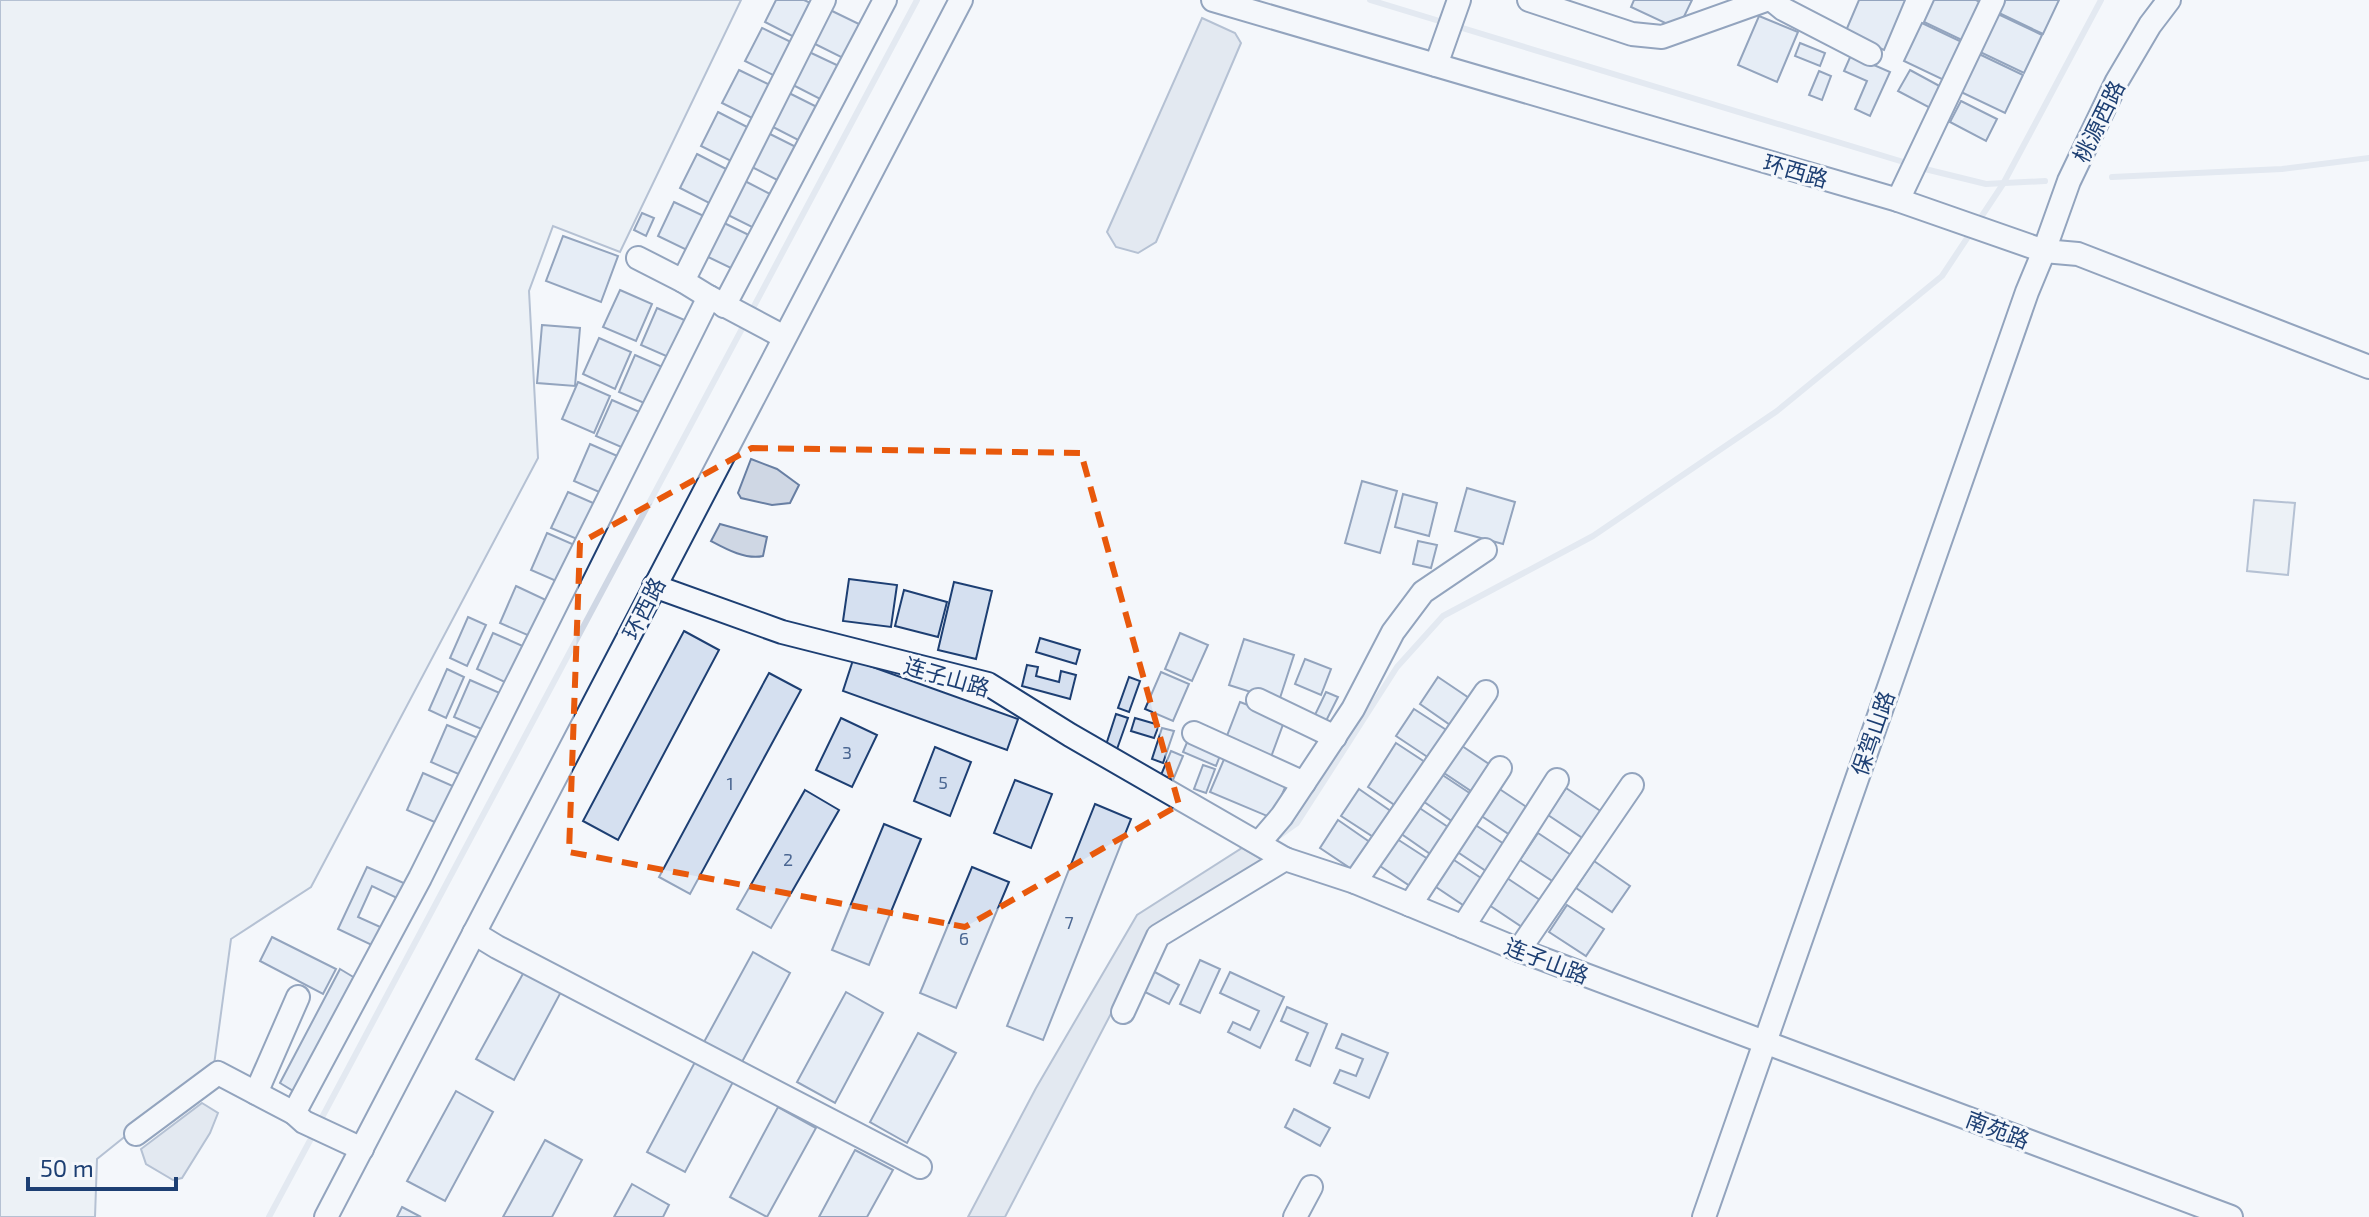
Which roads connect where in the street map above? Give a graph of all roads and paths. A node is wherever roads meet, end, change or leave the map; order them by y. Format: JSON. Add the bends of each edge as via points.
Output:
{"nodes":[{"id":1,"x":824,"y":0,"type":"edge"},
{"id":2,"x":885,"y":0,"type":"edge"},
{"id":3,"x":961,"y":0,"type":"edge"},
{"id":4,"x":1213,"y":0,"type":"edge"},
{"id":5,"x":1459,"y":0,"type":"edge"},
{"id":6,"x":1529,"y":0,"type":"edge"},
{"id":7,"x":1766,"y":0,"type":"edge"},
{"id":8,"x":1772,"y":0,"type":"edge"},
{"id":9,"x":1993,"y":0,"type":"edge"},
{"id":10,"x":2169,"y":0,"type":"edge"},
{"id":11,"x":1870,"y":54,"type":"dead end"},
{"id":12,"x":1436,"y":65,"type":"junction"},
{"id":13,"x":1898,"y":200,"type":"junction"},
{"id":14,"x":2044,"y":251,"type":"junction"},
{"id":15,"x":638,"y":258,"type":"dead end"},
{"id":16,"x":683,"y":281,"type":"junction"},
{"id":17,"x":723,"y":305,"type":"junction"},
{"id":18,"x":784,"y":337,"type":"junction"},
{"id":19,"x":2369,"y":367,"type":"edge"},
{"id":20,"x":1485,"y":550,"type":"dead end"},
{"id":21,"x":654,"y":586,"type":"junction"},
{"id":22,"x":1486,"y":692,"type":"dead end"},
{"id":23,"x":1258,"y":700,"type":"dead end"},
{"id":24,"x":1194,"y":733,"type":"dead end"},
{"id":25,"x":1335,"y":737,"type":"junction"},
{"id":26,"x":1500,"y":768,"type":"dead end"},
{"id":27,"x":1557,"y":780,"type":"dead end"},
{"id":28,"x":1304,"y":783,"type":"junction"},
{"id":29,"x":1632,"y":785,"type":"dead end"},
{"id":30,"x":1259,"y":843,"type":"junction"},
{"id":31,"x":1285,"y":859,"type":"junction"},
{"id":32,"x":1355,"y":882,"type":"junction"},
{"id":33,"x":1410,"y":905,"type":"junction"},
{"id":34,"x":1463,"y":927,"type":"junction"},
{"id":35,"x":474,"y":933,"type":"junction"},
{"id":36,"x":1519,"y":950,"type":"junction"},
{"id":37,"x":298,"y":997,"type":"dead end"},
{"id":38,"x":1123,"y":1012,"type":"dead end"},
{"id":39,"x":1765,"y":1042,"type":"junction"},
{"id":40,"x":256,"y":1093,"type":"junction"},
{"id":41,"x":299,"y":1118,"type":"junction"},
{"id":42,"x":136,"y":1134,"type":"dead end"},
{"id":43,"x":362,"y":1149,"type":"junction"},
{"id":44,"x":920,"y":1167,"type":"dead end"},
{"id":45,"x":1311,"y":1187,"type":"dead end"},
{"id":46,"x":326,"y":1217,"type":"edge"},
{"id":47,"x":1295,"y":1217,"type":"edge"},
{"id":48,"x":1704,"y":1217,"type":"edge"},
{"id":49,"x":2231,"y":1217,"type":"edge"}],
"edges":[{"from":1,"to":16,"type":"street"},
{"from":2,"to":17,"type":"street"},
{"from":3,"to":18,"type":"street","name":"环西路"},
{"from":4,"to":12,"type":"street","name":"环西路"},
{"from":5,"to":12,"type":"street"},
{"from":6,"to":7,"type":"street","via":[[1632,34],[1662,37]]},
{"from":8,"to":11,"type":"street"},
{"from":9,"to":13,"type":"street"},
{"from":10,"to":14,"type":"street","name":"桃源西路","via":[[2117,81],[2069,181]]},
{"from":12,"to":13,"type":"street","name":"环西路"},
{"from":13,"to":14,"type":"street","name":"环西路"},
{"from":14,"to":19,"type":"street","name":"环西路","via":[[2078,254]]},
{"from":14,"to":39,"type":"street","name":"保驾山路"},
{"from":15,"to":16,"type":"street"},
{"from":16,"to":17,"type":"street"},
{"from":17,"to":18,"type":"street"},
{"from":17,"to":41,"type":"street"},
{"from":18,"to":21,"type":"street","name":"环西路"},
{"from":20,"to":25,"type":"street","via":[[1423,592],[1393,632]]},
{"from":21,"to":30,"type":"street","name":"连子山路","via":[[782,632],[988,684]]},
{"from":21,"to":35,"type":"street","name":"环西路"},
{"from":22,"to":32,"type":"street"},
{"from":23,"to":25,"type":"street"},
{"from":24,"to":28,"type":"street"},
{"from":25,"to":28,"type":"street"},
{"from":26,"to":33,"type":"street"},
{"from":27,"to":34,"type":"street"},
{"from":28,"to":30,"type":"street"},
{"from":29,"to":36,"type":"street"},
{"from":30,"to":31,"type":"street","name":"连子山路"},
{"from":31,"to":32,"type":"street","name":"连子山路"},
{"from":31,"to":38,"type":"street","via":[[1158,936]]},
{"from":32,"to":33,"type":"street","name":"连子山路"},
{"from":33,"to":34,"type":"street","name":"连子山路"},
{"from":34,"to":36,"type":"street","name":"连子山路"},
{"from":35,"to":43,"type":"street","name":"环西路"},
{"from":35,"to":44,"type":"street"},
{"from":36,"to":39,"type":"street","name":"连子山路"},
{"from":37,"to":40,"type":"street"},
{"from":39,"to":48,"type":"street","name":"保驾山路"},
{"from":39,"to":49,"type":"street","name":"南苑路"},
{"from":40,"to":41,"type":"street"},
{"from":40,"to":42,"type":"street","via":[[218,1073]]},
{"from":41,"to":43,"type":"street"},
{"from":43,"to":46,"type":"street","name":"环西路"},
{"from":45,"to":47,"type":"street"}]}
